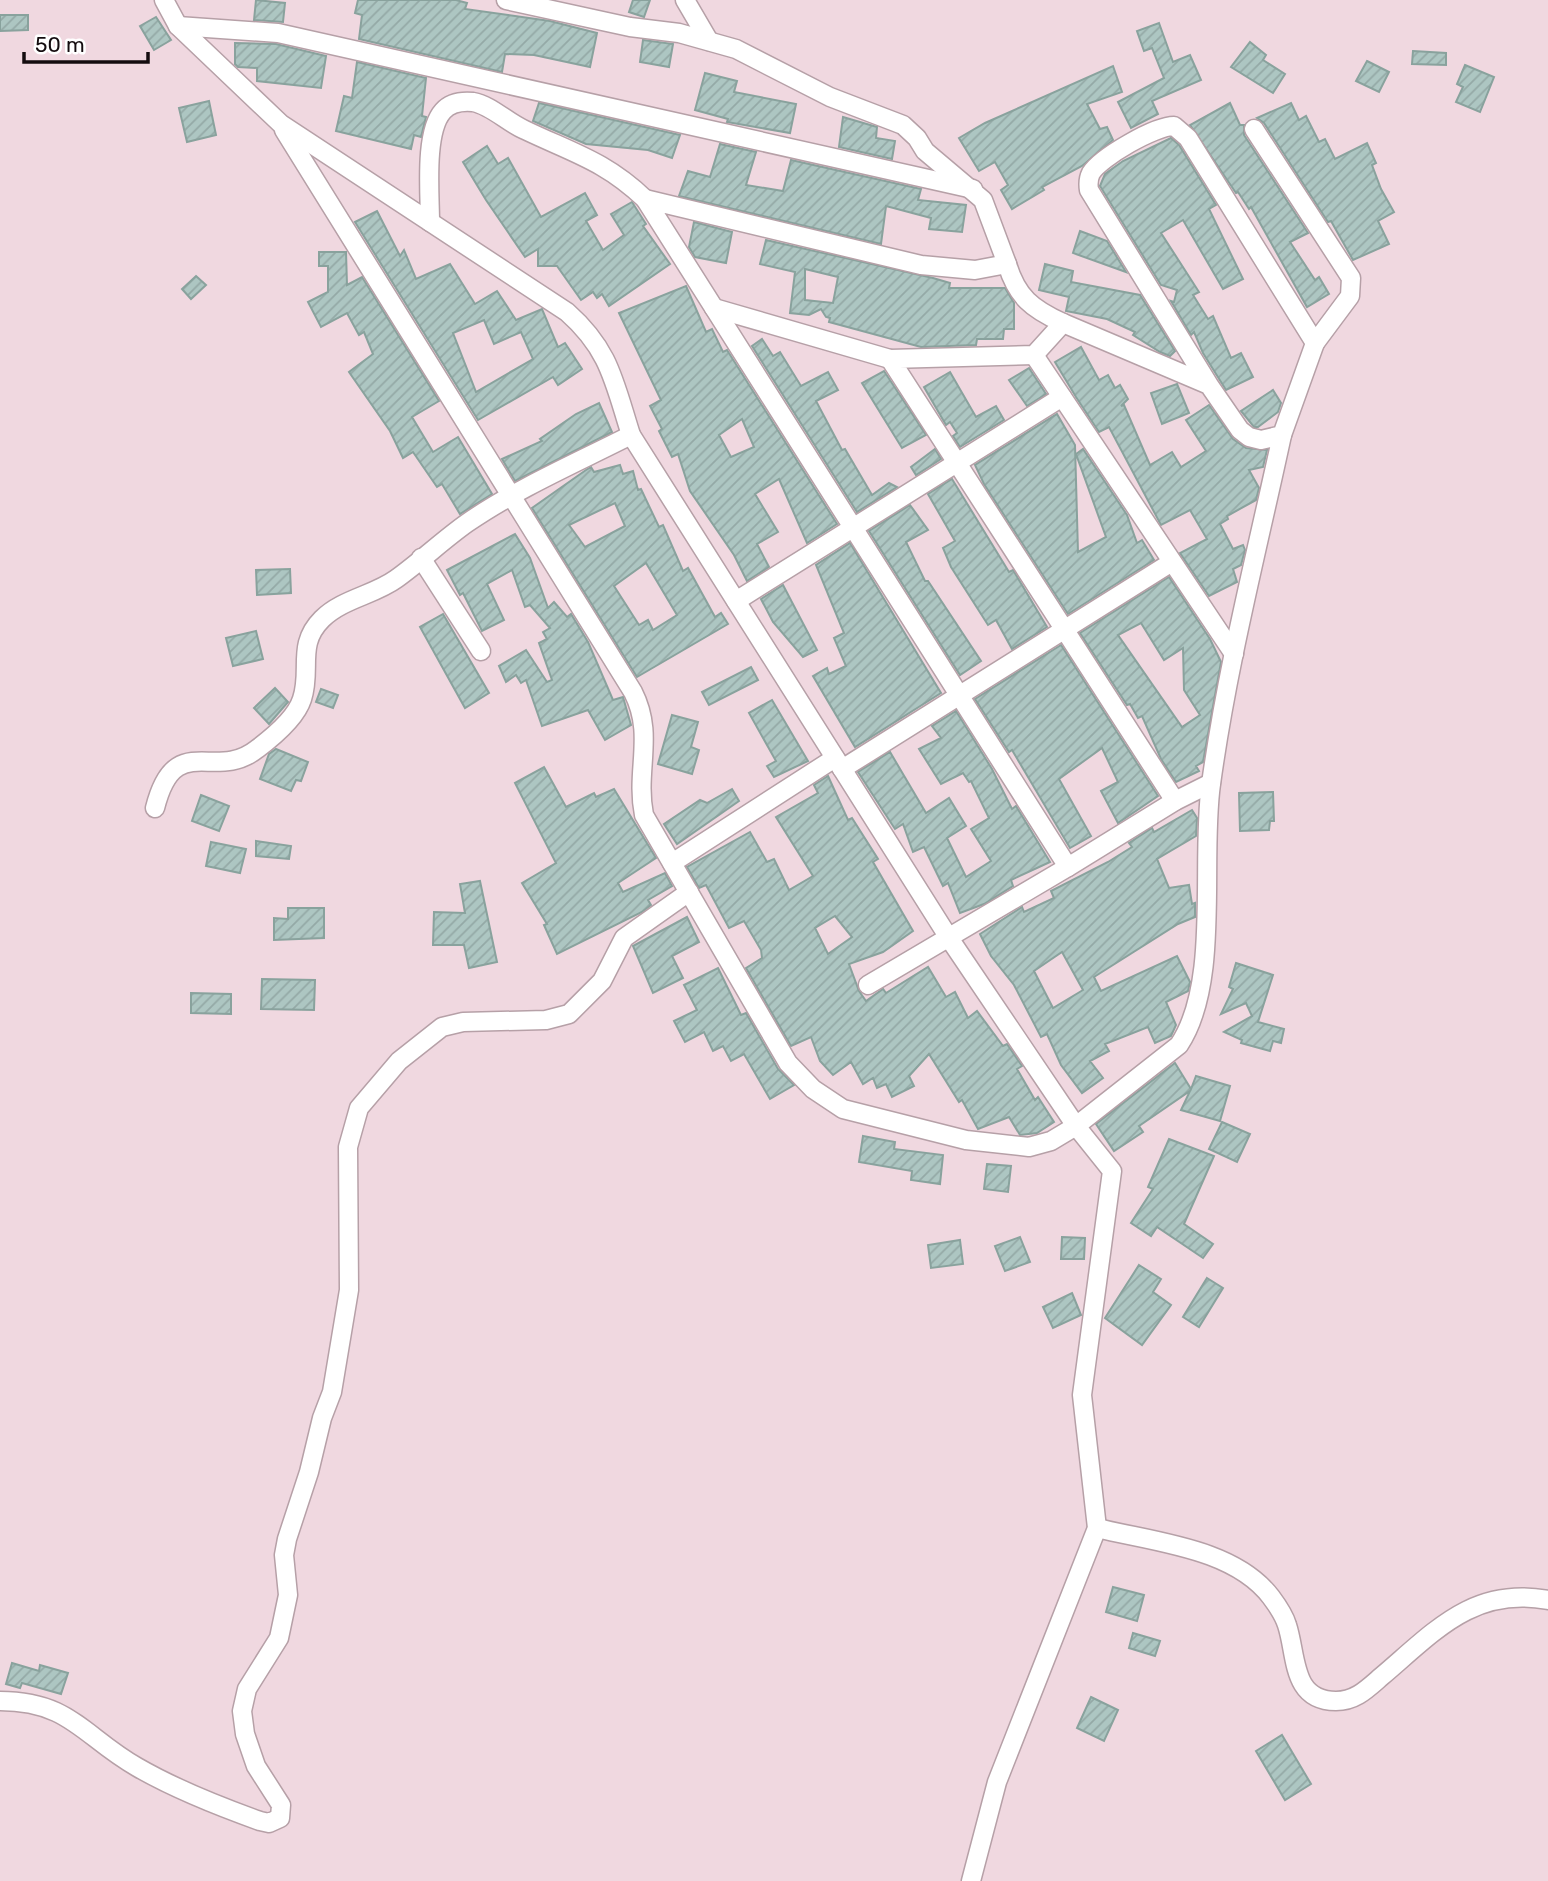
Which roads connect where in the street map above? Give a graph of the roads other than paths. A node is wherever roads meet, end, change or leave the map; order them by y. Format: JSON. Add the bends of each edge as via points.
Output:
{"nodes":[{"id":1,"x":164,"y":0,"type":"edge"},
{"id":2,"x":506,"y":0,"type":"edge"},
{"id":3,"x":685,"y":0,"type":"edge"},
{"id":4,"x":178,"y":26,"type":"junction"},
{"id":5,"x":709,"y":41,"type":"junction"},
{"id":6,"x":281,"y":124,"type":"junction"},
{"id":7,"x":1254,"y":129,"type":"dead end"},
{"id":8,"x":972,"y":189,"type":"junction"},
{"id":9,"x":645,"y":199,"type":"junction"},
{"id":10,"x":430,"y":222,"type":"junction"},
{"id":11,"x":1007,"y":264,"type":"junction"},
{"id":12,"x":714,"y":308,"type":"junction"},
{"id":13,"x":1063,"y":323,"type":"junction"},
{"id":14,"x":1315,"y":343,"type":"junction"},
{"id":15,"x":1034,"y":355,"type":"junction"},
{"id":16,"x":890,"y":359,"type":"junction"},
{"id":17,"x":1209,"y":384,"type":"junction"},
{"id":18,"x":1062,"y":397,"type":"junction"},
{"id":19,"x":631,"y":435,"type":"junction"},
{"id":20,"x":1283,"y":435,"type":"junction"},
{"id":21,"x":958,"y":461,"type":"junction"},
{"id":22,"x":511,"y":496,"type":"junction"},
{"id":23,"x":852,"y":526,"type":"junction"},
{"id":24,"x":421,"y":558,"type":"junction"},
{"id":25,"x":1172,"y":562,"type":"junction"},
{"id":26,"x":736,"y":601,"type":"junction"},
{"id":27,"x":1065,"y":628,"type":"junction"},
{"id":28,"x":481,"y":651,"type":"dead end"},
{"id":29,"x":1234,"y":654,"type":"junction"},
{"id":30,"x":958,"y":694,"type":"junction"},
{"id":31,"x":839,"y":763,"type":"junction"},
{"id":32,"x":1211,"y":783,"type":"junction"},
{"id":33,"x":1175,"y":801,"type":"junction"},
{"id":34,"x":155,"y":808,"type":"dead end"},
{"id":35,"x":672,"y":863,"type":"junction"},
{"id":36,"x":1068,"y":867,"type":"junction"},
{"id":37,"x":689,"y":892,"type":"junction"},
{"id":38,"x":949,"y":938,"type":"junction"},
{"id":39,"x":867,"y":985,"type":"dead end"},
{"id":40,"x":1076,"y":1126,"type":"junction"},
{"id":41,"x":1097,"y":1528,"type":"junction"},
{"id":42,"x":1548,"y":1600,"type":"edge"},
{"id":43,"x":0,"y":1701,"type":"edge"},
{"id":44,"x":971,"y":1881,"type":"edge"}],
"edges":[{"from":1,"to":4,"type":"street"},
{"from":2,"to":5,"type":"street"},
{"from":3,"to":5,"type":"street"},
{"from":4,"to":6,"type":"street"},
{"from":4,"to":8,"type":"street","via":[[278,33]]},
{"from":5,"to":8,"type":"street","via":[[903,125],[925,151]]},
{"from":6,"to":10,"type":"street"},
{"from":6,"to":22,"type":"street"},
{"from":7,"to":14,"type":"street","via":[[1351,278],[1350,296]]},
{"from":8,"to":11,"type":"street","via":[[990,213]]},
{"from":9,"to":10,"type":"street","via":[[606,167],[574,149],[525,131],[475,102],[461,102],[442,111],[434,128]]},
{"from":9,"to":11,"type":"street","via":[[921,265],[975,270]]},
{"from":9,"to":12,"type":"street"},
{"from":10,"to":19,"type":"street","via":[[567,312],[591,333],[607,361]]},
{"from":11,"to":13,"type":"street","via":[[1014,287],[1044,314]]},
{"from":12,"to":16,"type":"street"},
{"from":12,"to":23,"type":"street"},
{"from":13,"to":15,"type":"street"},
{"from":13,"to":17,"type":"street"},
{"from":14,"to":17,"type":"street","via":[[1182,131],[1174,126],[1155,128],[1097,167],[1088,180],[1089,190]]},
{"from":14,"to":20,"type":"street"},
{"from":15,"to":16,"type":"street"},
{"from":15,"to":18,"type":"street"},
{"from":16,"to":21,"type":"street"},
{"from":17,"to":20,"type":"street","via":[[1249,437],[1261,440]]},
{"from":18,"to":21,"type":"street"},
{"from":18,"to":25,"type":"street"},
{"from":19,"to":22,"type":"street"},
{"from":19,"to":26,"type":"street"},
{"from":20,"to":29,"type":"street"},
{"from":21,"to":23,"type":"street"},
{"from":21,"to":27,"type":"street"},
{"from":22,"to":24,"type":"street"},
{"from":22,"to":35,"type":"street","via":[[642,710],[646,732],[641,796],[645,815]]},
{"from":23,"to":26,"type":"street"},
{"from":23,"to":30,"type":"street"},
{"from":24,"to":28,"type":"street"},
{"from":24,"to":34,"type":"street","via":[[395,580],[322,619],[305,647],[302,700],[285,723],[242,758],[186,762],[174,768]]},
{"from":25,"to":27,"type":"street"},
{"from":25,"to":29,"type":"street"},
{"from":26,"to":31,"type":"street"},
{"from":27,"to":30,"type":"street"},
{"from":27,"to":33,"type":"street"},
{"from":29,"to":32,"type":"street"},
{"from":30,"to":31,"type":"street"},
{"from":30,"to":36,"type":"street"},
{"from":31,"to":35,"type":"street"},
{"from":31,"to":38,"type":"street"},
{"from":32,"to":33,"type":"street"},
{"from":32,"to":40,"type":"street","via":[[1202,986],[1191,1027],[1179,1045]]},
{"from":33,"to":36,"type":"street"},
{"from":35,"to":37,"type":"street"},
{"from":36,"to":38,"type":"street"},
{"from":37,"to":40,"type":"street","via":[[788,1063],[813,1089],[844,1109],[1001,1146],[1051,1142]]},
{"from":37,"to":43,"type":"street","via":[[624,938],[602,981],[569,1014],[546,1020],[442,1027],[399,1061],[359,1108],[348,1147],[349,1290],[334,1382],[287,1539],[288,1595],[279,1638],[247,1689],[242,1711],[256,1766],[281,1805],[280,1818],[260,1821],[153,1776],[60,1712]]},
{"from":38,"to":39,"type":"street"},
{"from":38,"to":40,"type":"street"},
{"from":40,"to":41,"type":"street","via":[[1112,1171],[1082,1395]]},
{"from":41,"to":42,"type":"street","via":[[1215,1557],[1249,1575],[1280,1611],[1301,1683],[1325,1700],[1356,1697],[1465,1610],[1507,1597]]},
{"from":41,"to":44,"type":"street","via":[[998,1783]]}]}
